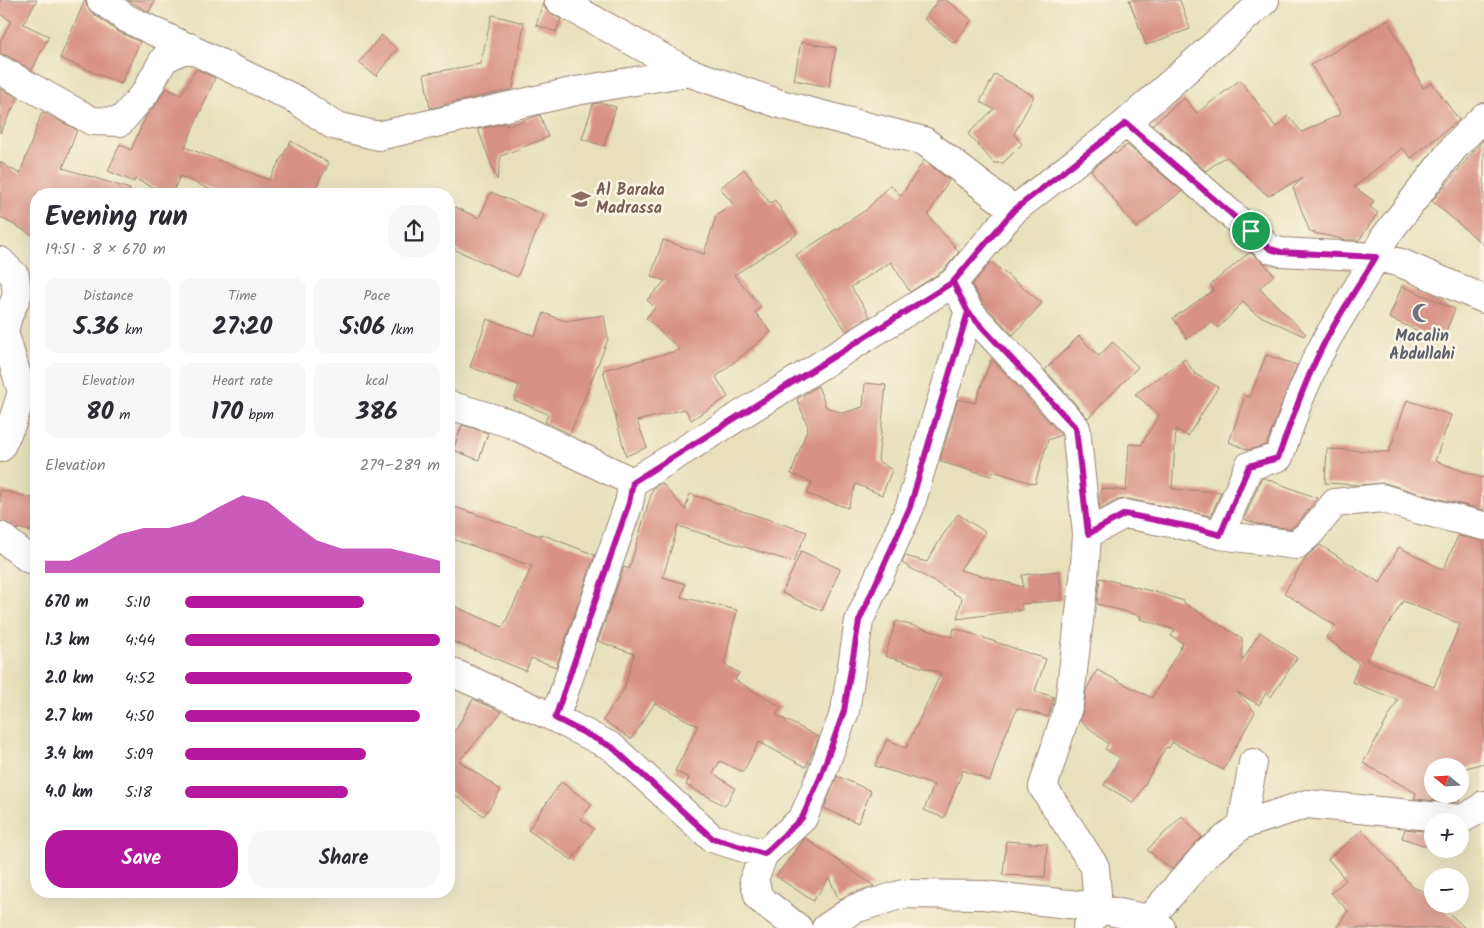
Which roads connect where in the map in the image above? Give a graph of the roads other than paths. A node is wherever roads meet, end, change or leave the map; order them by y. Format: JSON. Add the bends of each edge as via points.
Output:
{"nodes":[{"id":1,"x":101,"y":0,"type":"edge"},
{"id":2,"x":558,"y":0,"type":"edge"},
{"id":3,"x":1266,"y":0,"type":"edge"},
{"id":4,"x":189,"y":47,"type":"junction"},
{"id":5,"x":0,"y":70,"type":"edge"},
{"id":6,"x":688,"y":72,"type":"junction"},
{"id":7,"x":1484,"y":117,"type":"edge"},
{"id":8,"x":1126,"y":123,"type":"junction"},
{"id":9,"x":1014,"y":210,"type":"junction"},
{"id":10,"x":1376,"y":257,"type":"junction"},
{"id":11,"x":0,"y":261,"type":"edge"},
{"id":12,"x":953,"y":282,"type":"junction"},
{"id":13,"x":1484,"y":299,"type":"edge"},
{"id":14,"x":968,"y":312,"type":"junction"},
{"id":15,"x":29,"y":391,"type":"edge"},
{"id":16,"x":455,"y":407,"type":"edge"},
{"id":17,"x":0,"y":448,"type":"edge"},
{"id":18,"x":633,"y":482,"type":"junction"},
{"id":19,"x":1484,"y":526,"type":"edge"},
{"id":20,"x":1088,"y":534,"type":"junction"},
{"id":21,"x":1220,"y":535,"type":"junction"},
{"id":22,"x":0,"y":536,"type":"edge"},
{"id":23,"x":29,"y":559,"type":"dead end"},
{"id":24,"x":455,"y":674,"type":"edge"},
{"id":25,"x":555,"y":718,"type":"junction"},
{"id":26,"x":1253,"y":762,"type":"dead end"},
{"id":27,"x":1484,"y":805,"type":"edge"},
{"id":28,"x":1242,"y":825,"type":"junction"},
{"id":29,"x":764,"y":854,"type":"junction"},
{"id":30,"x":1092,"y":918,"type":"edge"},
{"id":31,"x":1155,"y":924,"type":"edge"},
{"id":32,"x":798,"y":928,"type":"edge"},
{"id":33,"x":826,"y":928,"type":"edge"}],
"edges":[{"from":1,"to":4,"type":"street","via":[[126,18]]},
{"from":2,"to":6,"type":"street"},
{"from":3,"to":8,"type":"street"},
{"from":4,"to":5,"type":"street","via":[[164,59],[145,93],[120,122],[92,121]]},
{"from":4,"to":6,"type":"street","via":[[297,100],[333,125],[378,136],[576,91]]},
{"from":6,"to":9,"type":"street","via":[[780,104],[924,141]]},
{"from":7,"to":10,"type":"street","via":[[1456,145],[1386,235]]},
{"from":8,"to":9,"type":"street"},
{"from":8,"to":10,"type":"street","via":[[1270,249]]},
{"from":9,"to":12,"type":"street"},
{"from":10,"to":13,"type":"street","via":[[1401,263]]},
{"from":10,"to":21,"type":"street","via":[[1315,362],[1278,458],[1249,466]]},
{"from":11,"to":15,"type":"street","via":[[16,276],[17,296],[4,332]]},
{"from":12,"to":14,"type":"street"},
{"from":12,"to":18,"type":"street"},
{"from":14,"to":20,"type":"street","via":[[1076,428]]},
{"from":14,"to":29,"type":"street","via":[[910,507],[859,621],[844,711],[820,778],[802,818]]},
{"from":15,"to":17,"type":"street"},
{"from":16,"to":18,"type":"street","via":[[512,424]]},
{"from":18,"to":25,"type":"street","via":[[629,503]]},
{"from":19,"to":21,"type":"street","via":[[1381,498],[1335,504],[1296,545]]},
{"from":20,"to":21,"type":"street","via":[[1125,514]]},
{"from":20,"to":30,"type":"street","via":[[1069,704],[1043,787],[1095,867]]},
{"from":22,"to":23,"type":"street"},
{"from":24,"to":25,"type":"street"},
{"from":25,"to":29,"type":"street","via":[[612,747],[712,838]]},
{"from":26,"to":28,"type":"street"},
{"from":27,"to":28,"type":"street","via":[[1462,819],[1307,804]]},
{"from":28,"to":31,"type":"street","via":[[1206,854]]},
{"from":29,"to":32,"type":"street","via":[[754,878],[759,898]]},
{"from":30,"to":31,"type":"street"},
{"from":30,"to":33,"type":"street","via":[[983,895],[903,894],[854,909]]}]}
